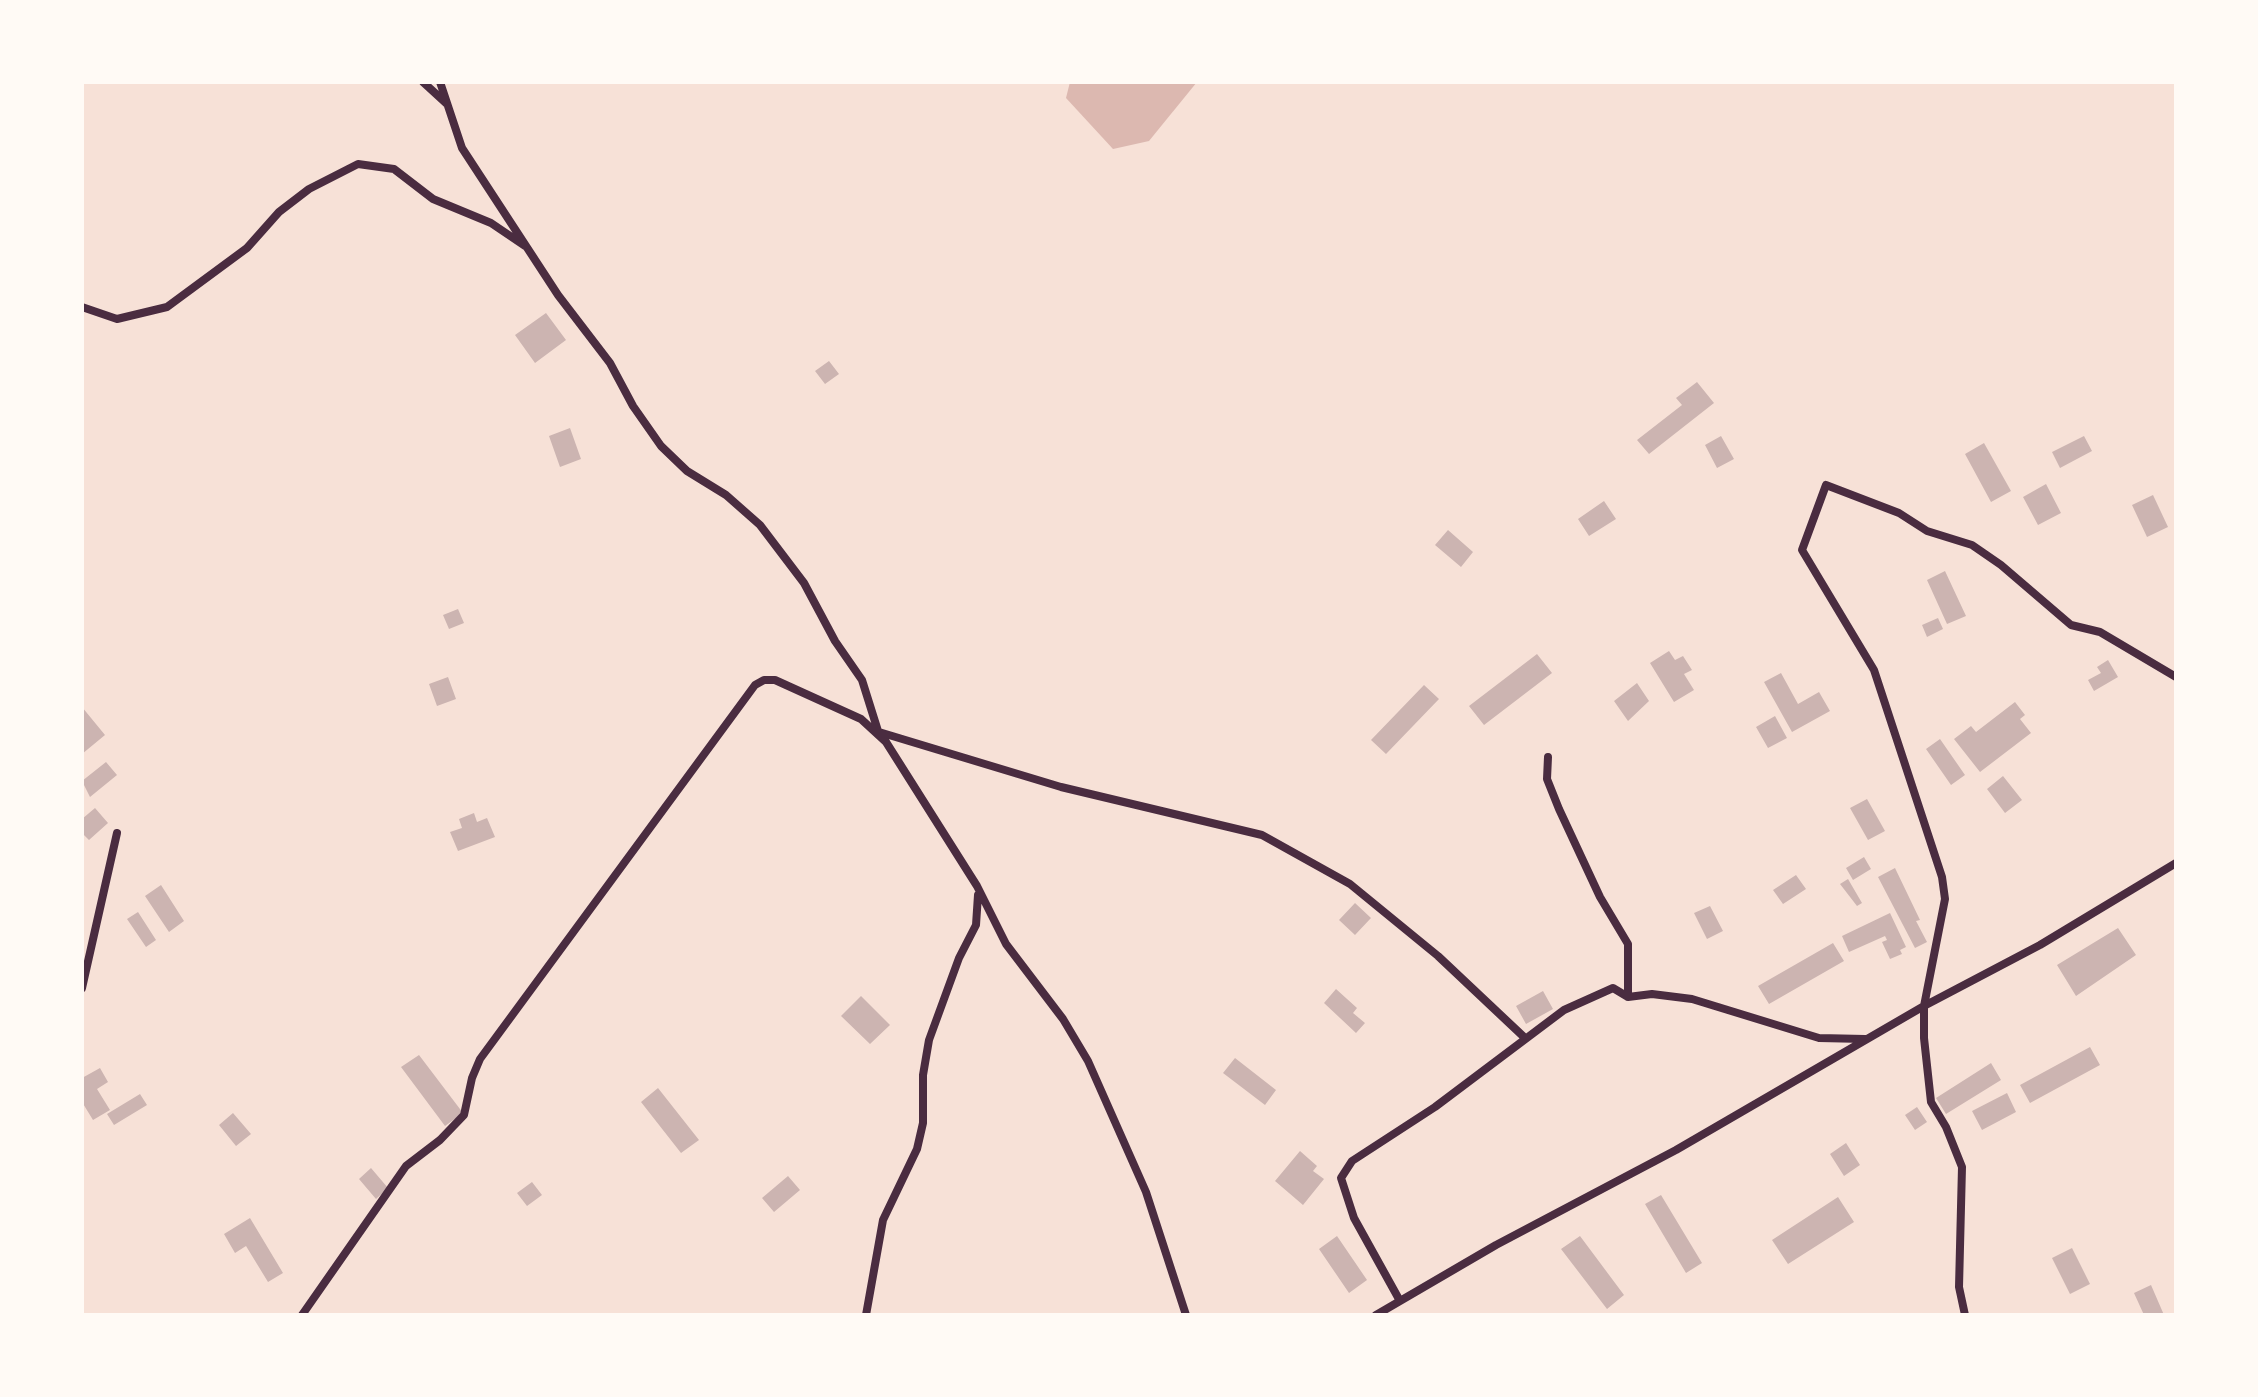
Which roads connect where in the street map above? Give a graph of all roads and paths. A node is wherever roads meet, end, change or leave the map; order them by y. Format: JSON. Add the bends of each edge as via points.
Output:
{"nodes":[{"id":1,"x":423,"y":82,"type":"edge"},
{"id":2,"x":440,"y":82,"type":"edge"},
{"id":3,"x":448,"y":105,"type":"junction"},
{"id":4,"x":528,"y":248,"type":"junction"},
{"id":5,"x":82,"y":307,"type":"edge"},
{"id":6,"x":2176,"y":677,"type":"edge"},
{"id":7,"x":878,"y":731,"type":"junction"},
{"id":8,"x":1548,"y":757,"type":"dead end"},
{"id":9,"x":117,"y":833,"type":"dead end"},
{"id":10,"x":2176,"y":863,"type":"edge"},
{"id":11,"x":977,"y":886,"type":"junction"},
{"id":12,"x":82,"y":988,"type":"edge"},
{"id":13,"x":1628,"y":997,"type":"junction"},
{"id":14,"x":1924,"y":1006,"type":"junction"},
{"id":15,"x":1525,"y":1038,"type":"junction"},
{"id":16,"x":1869,"y":1038,"type":"junction"},
{"id":17,"x":1400,"y":1301,"type":"junction"},
{"id":18,"x":302,"y":1315,"type":"edge"},
{"id":19,"x":866,"y":1315,"type":"edge"},
{"id":20,"x":1186,"y":1315,"type":"edge"},
{"id":21,"x":1376,"y":1315,"type":"edge"},
{"id":22,"x":1965,"y":1315,"type":"edge"}],
"edges":[{"from":1,"to":3,"type":"street"},
{"from":2,"to":3,"type":"street"},
{"from":3,"to":4,"type":"street","via":[[462,148]]},
{"from":4,"to":5,"type":"street","via":[[491,223],[433,199],[394,169],[358,164],[309,189],[279,212],[247,248],[167,307],[117,319]]},
{"from":4,"to":7,"type":"street","via":[[661,446],[760,525],[804,583],[862,680]]},
{"from":6,"to":14,"type":"street","via":[[2100,632],[2071,625],[1972,545],[1927,531],[1899,513],[1826,485],[1802,550],[1874,670],[1942,877],[1944,908]]},
{"from":7,"to":11,"type":"street"},
{"from":7,"to":15,"type":"street","via":[[1061,787],[1262,835],[1350,884],[1438,956]]},
{"from":7,"to":18,"type":"street","via":[[775,680],[755,685],[480,1059],[464,1115],[406,1166]]},
{"from":8,"to":13,"type":"street","via":[[1547,779],[1559,809],[1628,944]]},
{"from":9,"to":12,"type":"street"},
{"from":10,"to":14,"type":"street","via":[[2040,945]]},
{"from":11,"to":19,"type":"street","via":[[976,925],[929,1040],[923,1123],[917,1149],[883,1220]]},
{"from":11,"to":20,"type":"street","via":[[1006,944],[1088,1061],[1146,1192]]},
{"from":13,"to":15,"type":"street","via":[[1613,988],[1582,1001]]},
{"from":13,"to":16,"type":"street","via":[[1692,999],[1819,1038]]},
{"from":14,"to":16,"type":"street"},
{"from":14,"to":22,"type":"street","via":[[1931,1102],[1962,1167],[1959,1287]]},
{"from":15,"to":17,"type":"street","via":[[1435,1107],[1352,1161],[1341,1178],[1354,1218]]},
{"from":16,"to":17,"type":"street"},
{"from":17,"to":21,"type":"street"}]}
